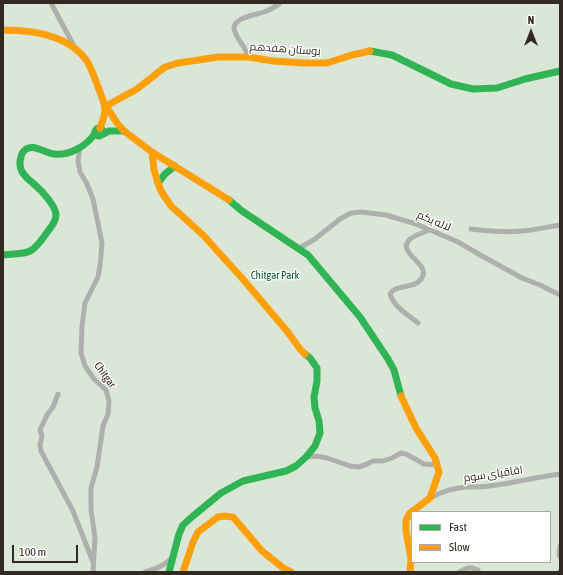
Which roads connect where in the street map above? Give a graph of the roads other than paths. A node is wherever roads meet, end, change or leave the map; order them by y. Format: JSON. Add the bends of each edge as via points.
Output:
{"nodes":[{"id":1,"x":51,"y":3,"type":"edge"},
{"id":2,"x":280,"y":3,"type":"edge"},
{"id":3,"x":3,"y":30,"type":"edge"},
{"id":4,"x":75,"y":49,"type":"junction"},
{"id":5,"x":248,"y":57,"type":"junction"},
{"id":6,"x":560,"y":71,"type":"edge"},
{"id":7,"x":106,"y":106,"type":"junction"},
{"id":8,"x":124,"y":131,"type":"junction"},
{"id":9,"x":99,"y":132,"type":"junction"},
{"id":10,"x":80,"y":147,"type":"junction"},
{"id":11,"x":152,"y":152,"type":"junction"},
{"id":12,"x":175,"y":166,"type":"junction"},
{"id":13,"x":158,"y":183,"type":"junction"},
{"id":14,"x":560,"y":225,"type":"edge"},
{"id":15,"x":429,"y":230,"type":"junction"},
{"id":16,"x":471,"y":230,"type":"dead end"},
{"id":17,"x":298,"y":249,"type":"junction"},
{"id":18,"x":3,"y":255,"type":"edge"},
{"id":19,"x":560,"y":295,"type":"edge"},
{"id":20,"x":418,"y":323,"type":"dead end"},
{"id":21,"x":58,"y":394,"type":"dead end"},
{"id":22,"x":306,"y":457,"type":"junction"},
{"id":23,"x":437,"y":465,"type":"junction"},
{"id":24,"x":560,"y":474,"type":"edge"},
{"id":25,"x":430,"y":498,"type":"junction"},
{"id":26,"x":412,"y":511,"type":"edge"},
{"id":27,"x":411,"y":512,"type":"edge"},
{"id":28,"x":560,"y":546,"type":"edge"},
{"id":29,"x":560,"y":557,"type":"edge"},
{"id":30,"x":172,"y":558,"type":"junction"},
{"id":31,"x":411,"y":561,"type":"edge"},
{"id":32,"x":411,"y":561,"type":"edge"},
{"id":33,"x":93,"y":564,"type":"junction"},
{"id":34,"x":93,"y":572,"type":"edge"},
{"id":35,"x":145,"y":572,"type":"edge"},
{"id":36,"x":169,"y":572,"type":"edge"},
{"id":37,"x":183,"y":572,"type":"edge"},
{"id":38,"x":291,"y":572,"type":"edge"},
{"id":39,"x":410,"y":572,"type":"edge"},
{"id":40,"x":459,"y":572,"type":"edge"},
{"id":41,"x":478,"y":572,"type":"edge"}],
"edges":[{"from":1,"to":4,"type":"street"},
{"from":2,"to":5,"type":"street","via":[[272,9],[236,22],[234,32]]},
{"from":3,"to":4,"type":"street","via":[[50,35]]},
{"from":4,"to":7,"type":"street","via":[[86,59]]},
{"from":5,"to":6,"type":"street","name":"بوستان هفدهم","via":[[273,61],[327,63],[372,51],[392,54],[451,84],[473,89],[497,88]]},
{"from":5,"to":7,"type":"street","name":"بوستان هفدهم","via":[[178,62],[165,67],[137,89]]},
{"from":7,"to":8,"type":"street"},
{"from":7,"to":9,"type":"street"},
{"from":8,"to":9,"type":"street"},
{"from":8,"to":11,"type":"street"},
{"from":9,"to":10,"type":"street"},
{"from":10,"to":18,"type":"street","via":[[53,154],[34,147],[27,148],[22,153],[20,169],[23,175],[50,202],[56,215],[54,223],[38,245],[24,253]]},
{"from":10,"to":33,"type":"street","name":"Chitgar","via":[[80,172],[93,199],[102,243],[98,277],[85,303],[82,353],[85,366],[106,390],[109,400],[91,488],[95,538]]},
{"from":11,"to":12,"type":"street"},
{"from":11,"to":13,"type":"street"},
{"from":12,"to":13,"type":"street"},
{"from":12,"to":17,"type":"street","via":[[231,201]]},
{"from":13,"to":22,"type":"street","via":[[171,206],[204,235],[317,368],[314,397],[320,433],[315,446]]},
{"from":14,"to":16,"type":"street","via":[[510,232]]},
{"from":15,"to":17,"type":"street","name":"لاله یکم","via":[[386,215],[352,213]]},
{"from":15,"to":19,"type":"street","name":"لاله یکم","via":[[458,242],[522,278]]},
{"from":15,"to":20,"type":"street","via":[[413,237],[406,245],[407,251],[421,266],[422,278],[412,286],[398,288],[390,294],[396,304]]},
{"from":17,"to":23,"type":"street","via":[[308,255],[360,317],[388,358],[401,398]]},
{"from":21,"to":33,"type":"street","via":[[40,430],[41,451],[73,511]]},
{"from":22,"to":23,"type":"street","via":[[327,458],[358,467],[373,461],[383,461],[401,453],[424,464]]},
{"from":22,"to":30,"type":"street","via":[[286,471],[243,480],[221,493],[183,525]]},
{"from":23,"to":25,"type":"street","via":[[439,472]]},
{"from":24,"to":25,"type":"street","name":"اقاقیای سوم","via":[[491,486],[452,489]]},
{"from":25,"to":26,"type":"street"},
{"from":27,"to":32,"type":"street","via":[[406,522],[406,536]]},
{"from":28,"to":29,"type":"street"},
{"from":30,"to":35,"type":"street"},
{"from":30,"to":36,"type":"street"},
{"from":31,"to":39,"type":"street"},
{"from":33,"to":34,"type":"street","name":"Chitgar"},
{"from":37,"to":38,"type":"street","via":[[198,532],[218,517],[225,516],[233,517],[262,552]]},
{"from":40,"to":41,"type":"street","via":[[468,568]]}]}
